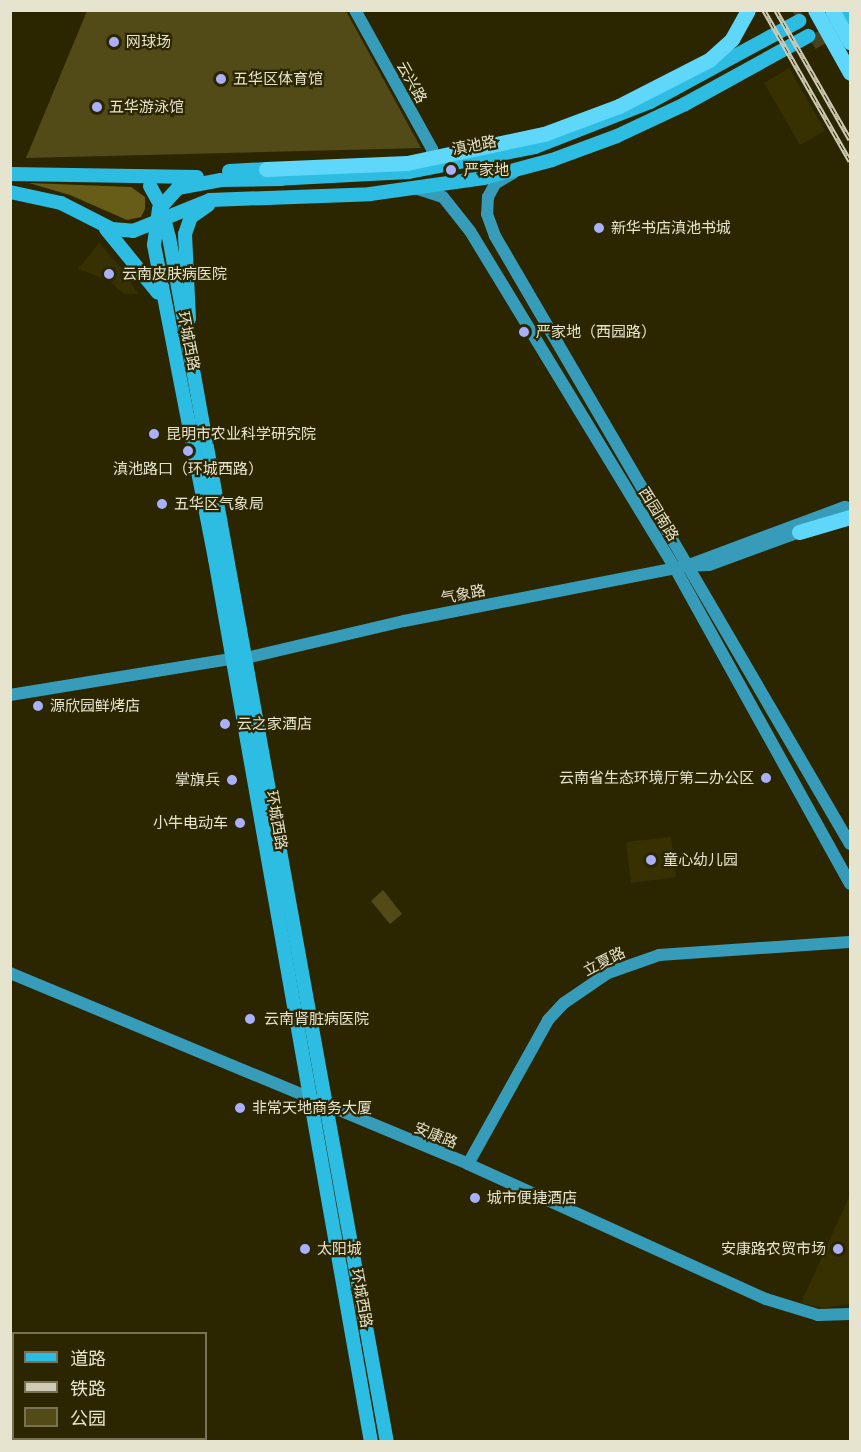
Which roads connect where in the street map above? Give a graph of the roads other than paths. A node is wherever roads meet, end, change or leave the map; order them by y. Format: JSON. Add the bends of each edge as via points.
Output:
{"nodes":[{"id":1,"x":356,"y":10,"type":"edge"},
{"id":2,"x":748,"y":10,"type":"edge"},
{"id":3,"x":816,"y":10,"type":"edge"},
{"id":4,"x":831,"y":10,"type":"edge"},
{"id":5,"x":843,"y":10,"type":"edge"},
{"id":6,"x":797,"y":18,"type":"dead end"},
{"id":7,"x":850,"y":23,"type":"edge"},
{"id":8,"x":810,"y":40,"type":"tunnel mouth"},
{"id":9,"x":850,"y":42,"type":"edge"},
{"id":10,"x":850,"y":47,"type":"edge"},
{"id":11,"x":850,"y":71,"type":"edge"},
{"id":12,"x":528,"y":167,"type":"junction"},
{"id":13,"x":438,"y":168,"type":"junction"},
{"id":14,"x":266,"y":169,"type":"junction"},
{"id":15,"x":10,"y":174,"type":"edge"},
{"id":16,"x":126,"y":176,"type":"junction"},
{"id":17,"x":216,"y":179,"type":"junction"},
{"id":18,"x":191,"y":181,"type":"junction"},
{"id":19,"x":150,"y":186,"type":"junction"},
{"id":20,"x":411,"y":190,"type":"junction"},
{"id":21,"x":10,"y":192,"type":"edge"},
{"id":22,"x":242,"y":197,"type":"junction"},
{"id":23,"x":225,"y":198,"type":"junction"},
{"id":24,"x":160,"y":205,"type":"junction"},
{"id":25,"x":91,"y":218,"type":"junction"},
{"id":26,"x":160,"y":223,"type":"junction"},
{"id":27,"x":133,"y":231,"type":"junction"},
{"id":28,"x":475,"y":239,"type":"junction"},
{"id":29,"x":515,"y":273,"type":"junction"},
{"id":30,"x":165,"y":308,"type":"junction"},
{"id":31,"x":189,"y":351,"type":"junction"},
{"id":32,"x":848,"y":512,"type":"edge"},
{"id":33,"x":799,"y":532,"type":"joint"},
{"id":34,"x":680,"y":567,"type":"junction"},
{"id":35,"x":246,"y":658,"type":"junction"},
{"id":36,"x":231,"y":659,"type":"junction"},
{"id":37,"x":10,"y":695,"type":"edge"},
{"id":38,"x":850,"y":844,"type":"edge"},
{"id":39,"x":850,"y":884,"type":"edge"},
{"id":40,"x":850,"y":942,"type":"edge"},
{"id":41,"x":10,"y":973,"type":"edge"},
{"id":42,"x":311,"y":1100,"type":"junction"},
{"id":43,"x":328,"y":1106,"type":"junction"},
{"id":44,"x":468,"y":1164,"type":"junction"},
{"id":45,"x":850,"y":1314,"type":"edge"},
{"id":46,"x":371,"y":1442,"type":"edge"},
{"id":47,"x":387,"y":1442,"type":"edge"}],
"edges":[{"from":1,"to":13,"type":"street","name":"云兴路","via":[[432,149]]},
{"from":2,"to":14,"type":"highway","via":[[732,39],[709,60],[620,106],[544,134],[489,149],[394,164]]},
{"from":3,"to":11,"type":"highway"},
{"from":4,"to":9,"type":"highway"},
{"from":4,"to":10,"type":"main road"},
{"from":5,"to":7,"type":"main road"},
{"from":6,"to":13,"type":"main road","name":"滇池路","via":[[691,82],[559,140]]},
{"from":8,"to":12,"type":"main road","via":[[764,70],[604,142]]},
{"from":12,"to":20,"type":"main road"},
{"from":12,"to":29,"type":"street","name":"西园南路","via":[[499,181],[487,202],[492,228]]},
{"from":13,"to":17,"type":"main road","name":"滇池路","via":[[368,177]]},
{"from":14,"to":17,"type":"main road"},
{"from":14,"to":18,"type":"main road"},
{"from":15,"to":16,"type":"main road"},
{"from":16,"to":18,"type":"main road"},
{"from":16,"to":19,"type":"main road"},
{"from":17,"to":18,"type":"main road"},
{"from":17,"to":23,"type":"main road","via":[[214,192]]},
{"from":18,"to":24,"type":"main road"},
{"from":19,"to":24,"type":"main road"},
{"from":19,"to":27,"type":"main road","via":[[156,200],[154,215],[144,227]]},
{"from":20,"to":22,"type":"main road"},
{"from":20,"to":28,"type":"street","name":"西园南路","via":[[430,191],[442,197]]},
{"from":21,"to":25,"type":"main road","via":[[53,201]]},
{"from":22,"to":23,"type":"main road"},
{"from":22,"to":31,"type":"main road","via":[[205,206],[186,227]]},
{"from":23,"to":26,"type":"main road","via":[[192,204]]},
{"from":24,"to":26,"type":"main road","name":"环城西路"},
{"from":25,"to":27,"type":"main road","via":[[112,229]]},
{"from":25,"to":30,"type":"main road","via":[[133,257]]},
{"from":26,"to":27,"type":"main road"},
{"from":26,"to":30,"type":"main road","name":"环城西路","via":[[155,261]]},
{"from":26,"to":31,"type":"main road","name":"环城西路"},
{"from":28,"to":29,"type":"street","via":[[477,232],[485,232],[500,258]]},
{"from":28,"to":34,"type":"street","name":"西园南路"},
{"from":29,"to":34,"type":"street","name":"西园南路"},
{"from":30,"to":36,"type":"main road","name":"环城西路"},
{"from":31,"to":35,"type":"main road","name":"环城西路"},
{"from":32,"to":33,"type":"highway"},
{"from":32,"to":34,"type":"street","name":"气象路"},
{"from":33,"to":34,"type":"street","name":"气象路","via":[[709,565]]},
{"from":34,"to":35,"type":"street","name":"气象路","via":[[404,621]]},
{"from":34,"to":38,"type":"street","name":"西园南路"},
{"from":34,"to":39,"type":"street","name":"西园南路"},
{"from":35,"to":43,"type":"main road","name":"环城西路"},
{"from":36,"to":37,"type":"street"},
{"from":36,"to":42,"type":"main road","name":"环城西路"},
{"from":40,"to":44,"type":"street","name":"立夏路","via":[[659,956],[608,973],[564,1003],[548,1020]]},
{"from":41,"to":42,"type":"street","name":"安康路"},
{"from":42,"to":43,"type":"street","name":"安康路"},
{"from":42,"to":46,"type":"main road","name":"环城西路"},
{"from":43,"to":44,"type":"street","name":"安康路"},
{"from":43,"to":47,"type":"main road","name":"环城西路"},
{"from":44,"to":45,"type":"street","name":"安康路","via":[[766,1299],[818,1316]]}]}
